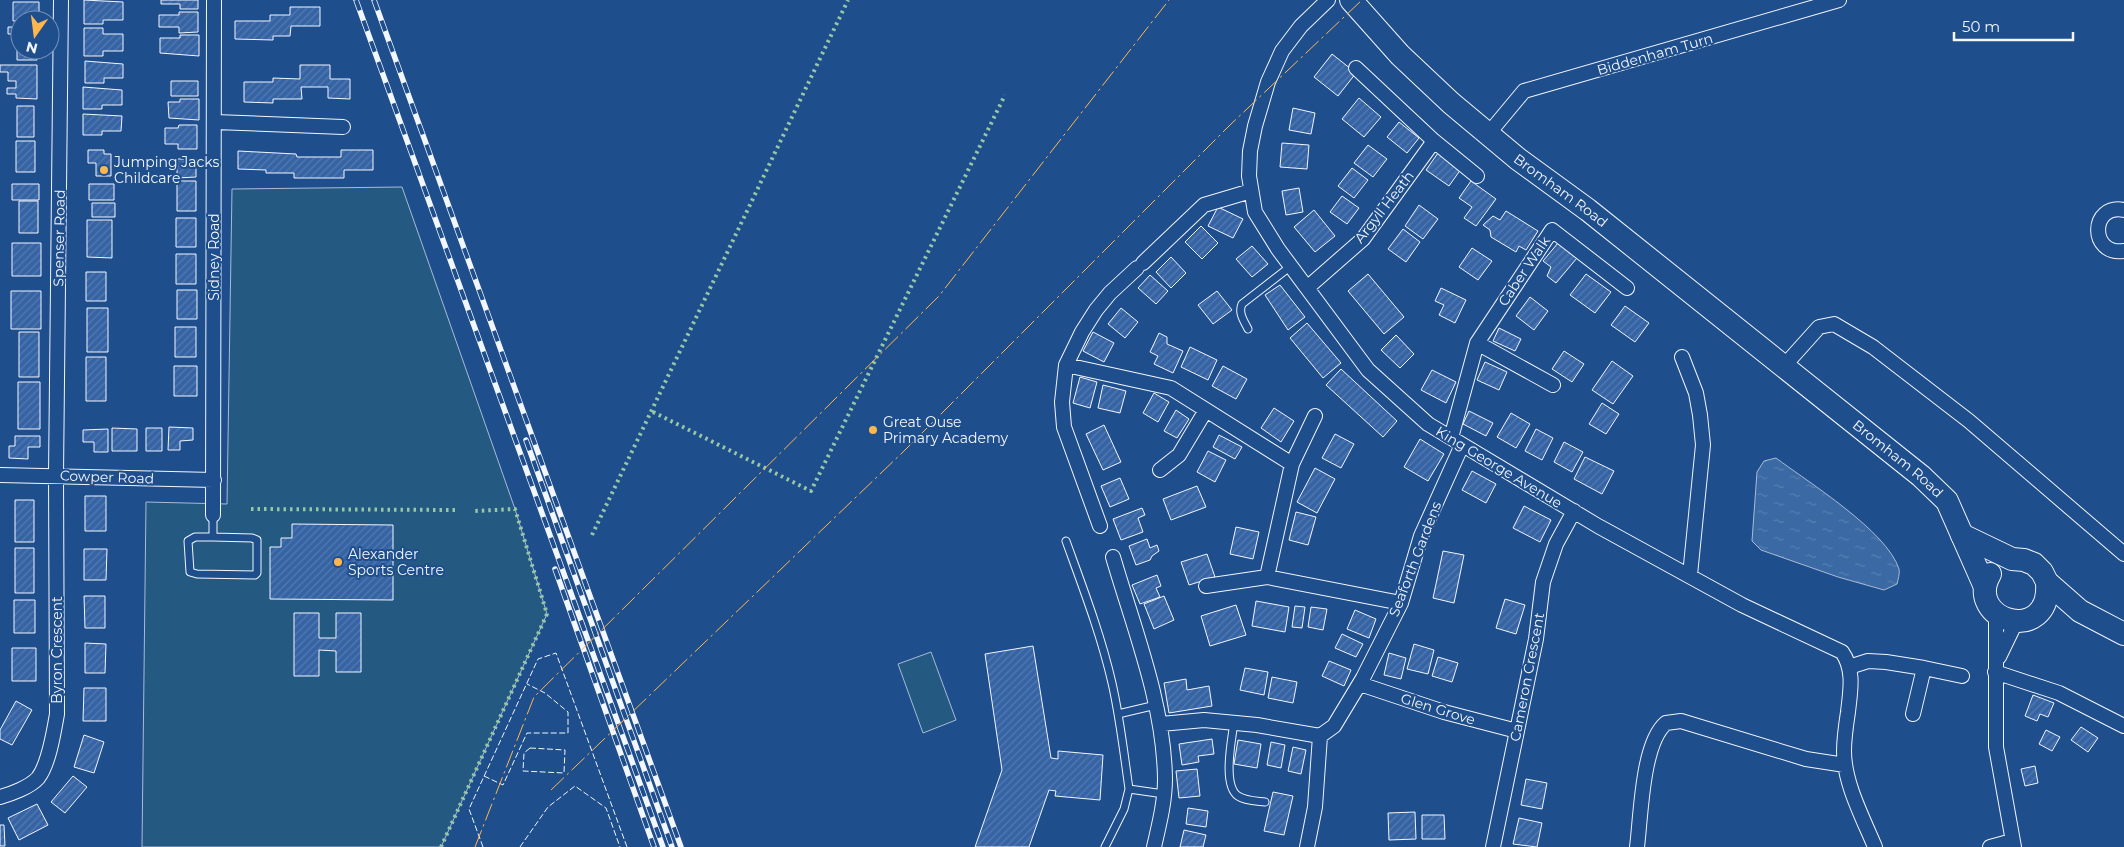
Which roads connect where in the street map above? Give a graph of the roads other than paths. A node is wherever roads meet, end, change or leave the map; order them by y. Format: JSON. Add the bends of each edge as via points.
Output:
{"nodes":[{"id":1,"x":61,"y":0,"type":"edge"},
{"id":2,"x":214,"y":0,"type":"edge"},
{"id":3,"x":1328,"y":0,"type":"edge"},
{"id":4,"x":1351,"y":0,"type":"edge"},
{"id":5,"x":1838,"y":0,"type":"edge"},
{"id":6,"x":1356,"y":68,"type":"dead end"},
{"id":7,"x":215,"y":122,"type":"junction"},
{"id":8,"x":343,"y":127,"type":"dead end"},
{"id":9,"x":1489,"y":133,"type":"junction"},
{"id":10,"x":1434,"y":141,"type":"junction"},
{"id":11,"x":1477,"y":176,"type":"dead end"},
{"id":12,"x":1252,"y":191,"type":"junction"},
{"id":13,"x":2124,"y":210,"type":"edge"},
{"id":14,"x":2124,"y":251,"type":"edge"},
{"id":15,"x":1291,"y":266,"type":"junction"},
{"id":16,"x":1307,"y":288,"type":"junction"},
{"id":17,"x":1627,"y":288,"type":"dead end"},
{"id":18,"x":1248,"y":329,"type":"dead end"},
{"id":19,"x":1477,"y":343,"type":"junction"},
{"id":20,"x":1682,"y":357,"type":"dead end"},
{"id":21,"x":1066,"y":365,"type":"junction"},
{"id":22,"x":1784,"y":366,"type":"junction"},
{"id":23,"x":1553,"y":385,"type":"dead end"},
{"id":24,"x":1206,"y":410,"type":"junction"},
{"id":25,"x":1315,"y":416,"type":"dead end"},
{"id":26,"x":1456,"y":442,"type":"junction"},
{"id":27,"x":1292,"y":464,"type":"junction"},
{"id":28,"x":1160,"y":470,"type":"dead end"},
{"id":29,"x":0,"y":475,"type":"edge"},
{"id":30,"x":56,"y":475,"type":"junction"},
{"id":31,"x":214,"y":480,"type":"junction"},
{"id":32,"x":1574,"y":512,"type":"junction"},
{"id":33,"x":213,"y":515,"type":"joint"},
{"id":34,"x":1100,"y":526,"type":"dead end"},
{"id":35,"x":1962,"y":535,"type":"junction"},
{"id":36,"x":213,"y":537,"type":"junction"},
{"id":37,"x":1066,"y":541,"type":"dead end"},
{"id":38,"x":2124,"y":554,"type":"edge"},
{"id":39,"x":1113,"y":557,"type":"dead end"},
{"id":40,"x":2012,"y":559,"type":"junction"},
{"id":41,"x":1690,"y":575,"type":"junction"},
{"id":42,"x":1267,"y":577,"type":"junction"},
{"id":43,"x":2047,"y":582,"type":"junction"},
{"id":44,"x":1206,"y":586,"type":"dead end"},
{"id":45,"x":1985,"y":587,"type":"junction"},
{"id":46,"x":1401,"y":603,"type":"junction"},
{"id":47,"x":2080,"y":611,"type":"junction"},
{"id":48,"x":2016,"y":618,"type":"junction"},
{"id":49,"x":2124,"y":634,"type":"edge"},
{"id":50,"x":1849,"y":667,"type":"junction"},
{"id":51,"x":1996,"y":667,"type":"junction"},
{"id":52,"x":1924,"y":668,"type":"junction"},
{"id":53,"x":1962,"y":676,"type":"dead end"},
{"id":54,"x":1360,"y":684,"type":"junction"},
{"id":55,"x":1156,"y":705,"type":"junction"},
{"id":56,"x":1118,"y":714,"type":"junction"},
{"id":57,"x":1913,"y":714,"type":"dead end"},
{"id":58,"x":1234,"y":722,"type":"junction"},
{"id":59,"x":1161,"y":724,"type":"junction"},
{"id":60,"x":2124,"y":726,"type":"edge"},
{"id":61,"x":1517,"y":731,"type":"junction"},
{"id":62,"x":1320,"y":736,"type":"junction"},
{"id":63,"x":1845,"y":765,"type":"junction"},
{"id":64,"x":1129,"y":789,"type":"junction"},
{"id":65,"x":1164,"y":794,"type":"junction"},
{"id":66,"x":0,"y":797,"type":"edge"},
{"id":67,"x":1265,"y":802,"type":"dead end"},
{"id":68,"x":2013,"y":844,"type":"edge"},
{"id":69,"x":1105,"y":847,"type":"edge"},
{"id":70,"x":1154,"y":847,"type":"edge"},
{"id":71,"x":1307,"y":847,"type":"edge"},
{"id":72,"x":1493,"y":847,"type":"edge"},
{"id":73,"x":1638,"y":847,"type":"edge"},
{"id":74,"x":1875,"y":847,"type":"edge"},
{"id":75,"x":1990,"y":847,"type":"edge"}],
"edges":[{"from":1,"to":30,"type":"street","name":"Spenser Road"},
{"from":2,"to":7,"type":"street","name":"Sidney Road"},
{"from":3,"to":12,"type":"street","name":"King George Avenue","via":[[1301,26],[1282,51],[1268,82],[1250,151]]},
{"from":4,"to":9,"type":"main road","name":"Bromham Road","via":[[1400,55]]},
{"from":5,"to":9,"type":"street","name":"Biddenham Turn","via":[[1524,91]]},
{"from":6,"to":10,"type":"street"},
{"from":7,"to":8,"type":"street"},
{"from":7,"to":31,"type":"street","name":"Sidney Road"},
{"from":9,"to":22,"type":"main road","name":"Bromham Road"},
{"from":10,"to":11,"type":"street"},
{"from":10,"to":16,"type":"street","name":"Argyll Heath","via":[[1363,239]]},
{"from":12,"to":15,"type":"street","name":"King George Avenue","via":[[1255,212]]},
{"from":12,"to":21,"type":"street","via":[[1204,205],[1110,293],[1082,332]]},
{"from":13,"to":14,"type":"street","via":[[2107,212],[2097,230],[2106,247]]},
{"from":15,"to":16,"type":"street","name":"King George Avenue"},
{"from":15,"to":18,"type":"lane","via":[[1242,304],[1241,316]]},
{"from":16,"to":26,"type":"street","name":"King George Avenue","via":[[1368,370],[1428,424]]},
{"from":17,"to":19,"type":"street","name":"Caber Walk","via":[[1552,230]]},
{"from":19,"to":23,"type":"street"},
{"from":19,"to":26,"type":"street","name":"Caber Walk"},
{"from":20,"to":41,"type":"street","via":[[1696,393],[1703,445]]},
{"from":21,"to":24,"type":"street","via":[[1171,388]]},
{"from":21,"to":34,"type":"street","via":[[1062,402],[1064,427]]},
{"from":22,"to":35,"type":"main road","name":"Bromham Road","via":[[1947,501]]},
{"from":22,"to":38,"type":"street","via":[[1820,326],[1834,324],[1873,346],[1969,421]]},
{"from":24,"to":27,"type":"street"},
{"from":24,"to":28,"type":"street","via":[[1179,455]]},
{"from":25,"to":27,"type":"street"},
{"from":26,"to":32,"type":"street","name":"King George Avenue"},
{"from":26,"to":46,"type":"street","name":"Seaforth Gardens","via":[[1421,536]]},
{"from":27,"to":42,"type":"street"},
{"from":29,"to":30,"type":"street","name":"Cowper Road"},
{"from":30,"to":31,"type":"street","name":"Cowper Road"},
{"from":30,"to":66,"type":"street","name":"Byron Crescent","via":[[57,714],[52,747],[38,778],[14,794]]},
{"from":31,"to":33,"type":"street","name":"Sidney Road"},
{"from":32,"to":41,"type":"street","name":"King George Avenue"},
{"from":32,"to":61,"type":"street","name":"Cameron Crescent","via":[[1556,544],[1543,582],[1536,639]]},
{"from":33,"to":36,"type":"lane"},
{"from":35,"to":40,"type":"main road"},
{"from":35,"to":45,"type":"main road","name":"Bromham Road"},
{"from":36,"to":36,"type":"lane","via":[[257,540],[258,573],[190,572],[188,541],[195,537]]},
{"from":37,"to":56,"type":"lane","via":[[1091,611]]},
{"from":39,"to":55,"type":"street"},
{"from":40,"to":43,"type":"main road","via":[[2034,564]]},
{"from":40,"to":45,"type":"main road","via":[[1994,568]]},
{"from":41,"to":50,"type":"street","name":"King George Avenue","via":[[1742,605],[1838,649]]},
{"from":42,"to":44,"type":"street"},
{"from":42,"to":46,"type":"street"},
{"from":43,"to":47,"type":"main road"},
{"from":43,"to":48,"type":"main road","via":[[2044,606]]},
{"from":45,"to":48,"type":"main road","via":[[1989,607]]},
{"from":46,"to":54,"type":"street","name":"Seaforth Gardens"},
{"from":47,"to":48,"type":"main road"},
{"from":47,"to":49,"type":"main road"},
{"from":48,"to":51,"type":"street"},
{"from":48,"to":51,"type":"street"},
{"from":50,"to":52,"type":"street","via":[[1868,661]]},
{"from":50,"to":63,"type":"street","via":[[1851,689]]},
{"from":51,"to":60,"type":"street","via":[[2059,693]]},
{"from":51,"to":68,"type":"street","via":[[1996,747]]},
{"from":52,"to":53,"type":"street"},
{"from":52,"to":57,"type":"street"},
{"from":54,"to":61,"type":"street","name":"Glen Grove","via":[[1444,712]]},
{"from":54,"to":62,"type":"street","name":"Seaforth Gardens","via":[[1334,726]]},
{"from":55,"to":56,"type":"lane"},
{"from":55,"to":59,"type":"street"},
{"from":56,"to":64,"type":"lane"},
{"from":58,"to":59,"type":"street","via":[[1204,720]]},
{"from":58,"to":62,"type":"street"},
{"from":58,"to":67,"type":"lane","via":[[1229,764],[1232,789],[1244,799]]},
{"from":59,"to":65,"type":"street"},
{"from":61,"to":72,"type":"street","name":"Cameron Crescent"},
{"from":62,"to":71,"type":"street","via":[[1315,807]]},
{"from":63,"to":73,"type":"street","via":[[1806,759],[1681,721],[1666,722],[1655,735],[1646,770]]},
{"from":63,"to":74,"type":"street"},
{"from":64,"to":65,"type":"lane"},
{"from":64,"to":69,"type":"lane","via":[[1124,809]]},
{"from":65,"to":70,"type":"street"},
{"from":68,"to":75,"type":"street"}]}
